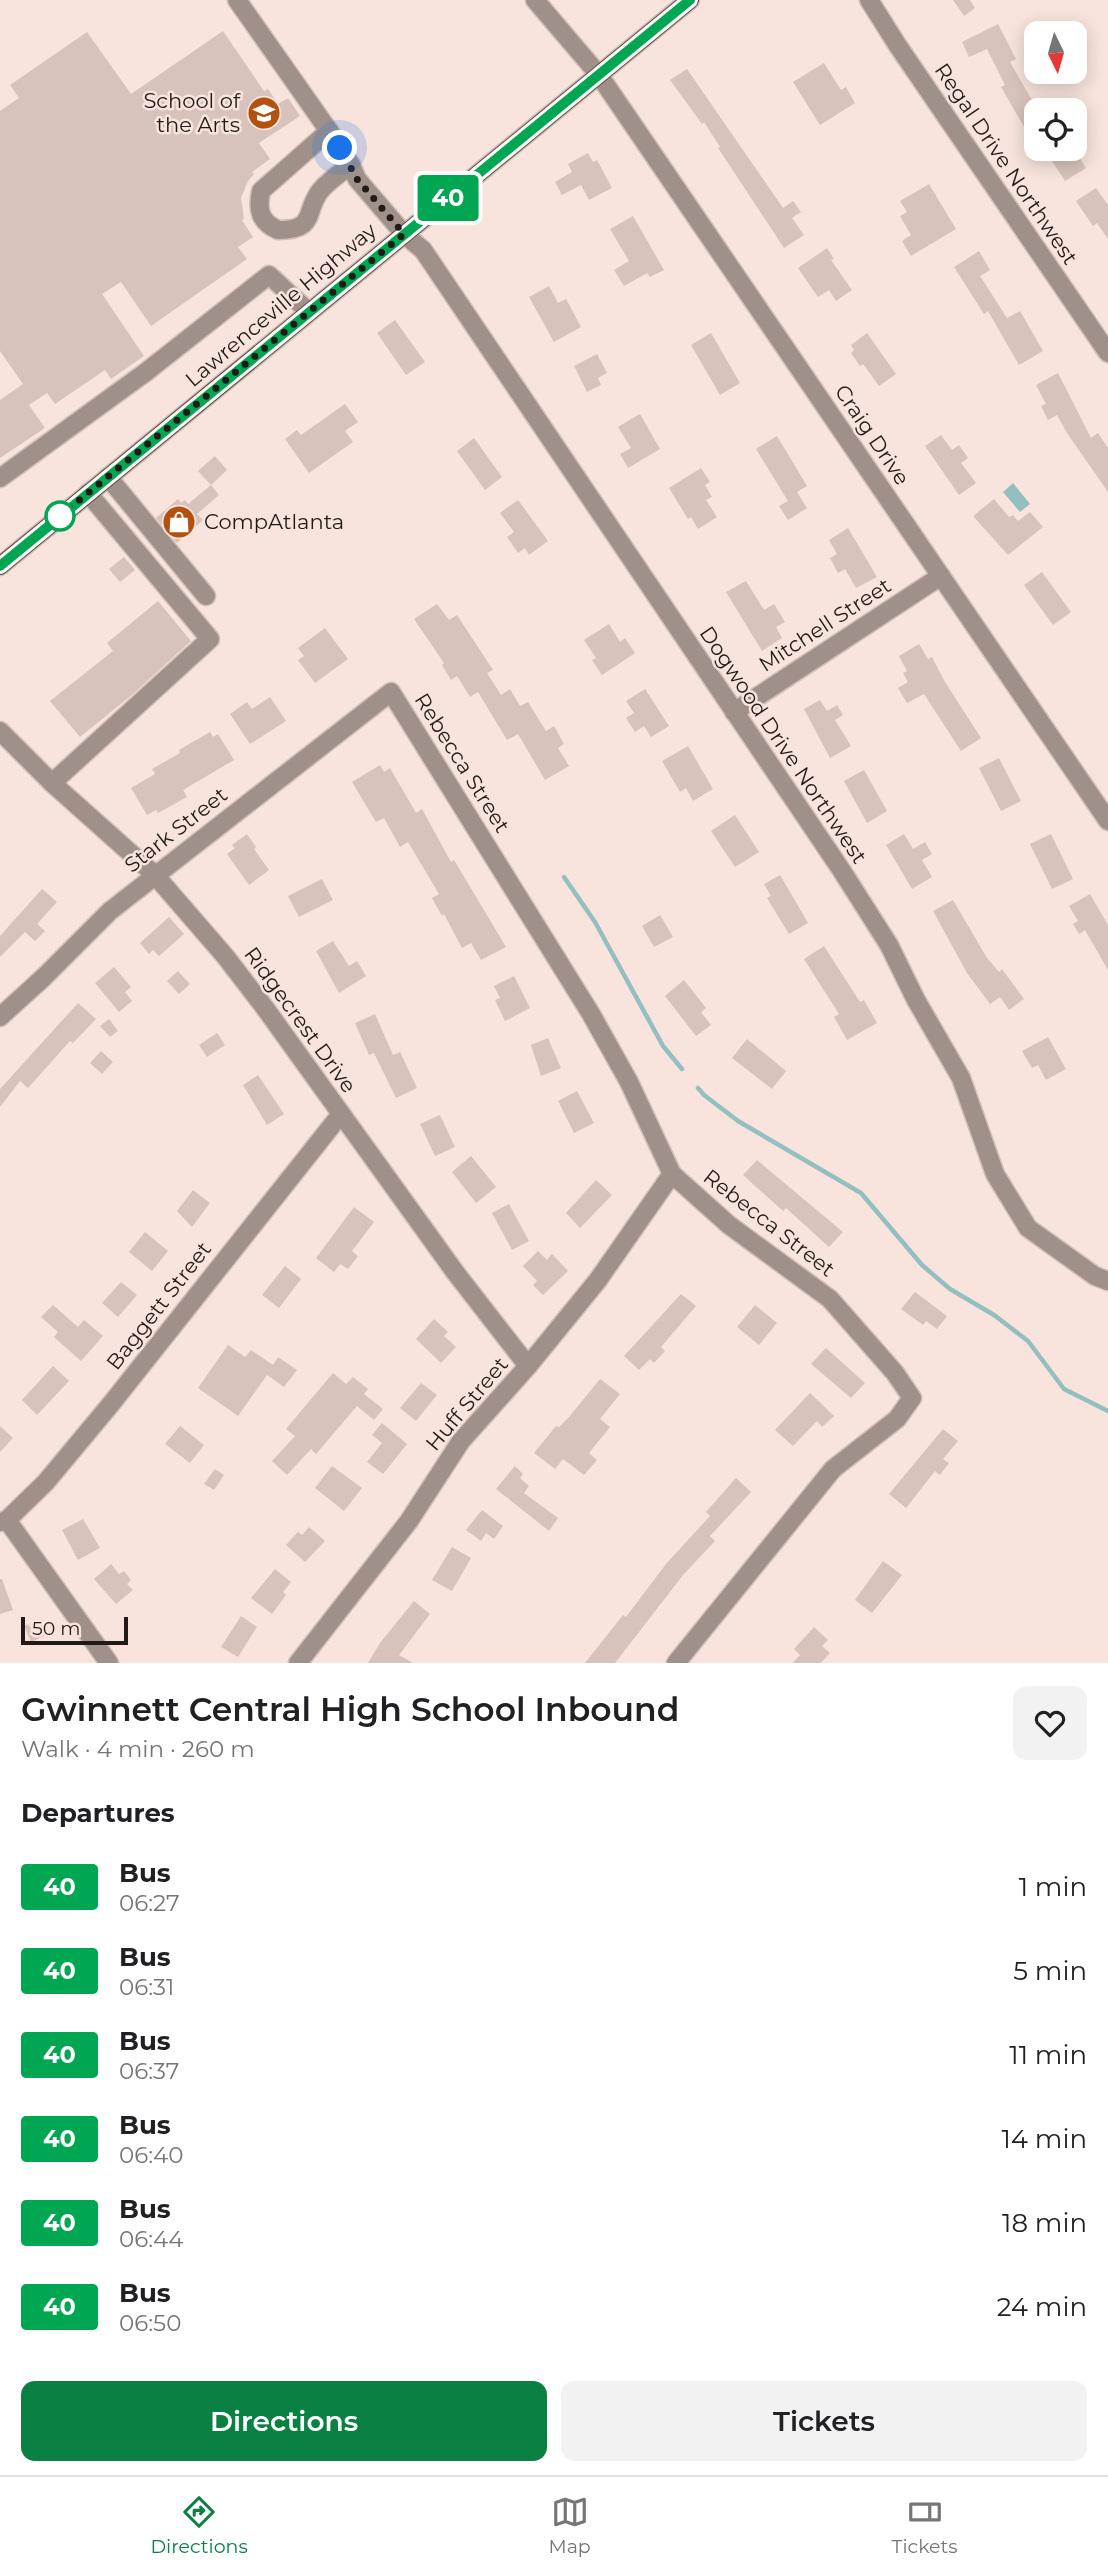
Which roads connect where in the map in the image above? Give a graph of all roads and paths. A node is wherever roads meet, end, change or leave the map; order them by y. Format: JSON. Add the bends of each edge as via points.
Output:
{"nodes":[{"id":1,"x":237,"y":0,"type":"edge"},
{"id":2,"x":535,"y":0,"type":"edge"},
{"id":3,"x":690,"y":0,"type":"edge"},
{"id":4,"x":869,"y":0,"type":"edge"},
{"id":5,"x":599,"y":75,"type":"junction"},
{"id":6,"x":329,"y":131,"type":"junction"},
{"id":7,"x":351,"y":165,"type":"junction"},
{"id":8,"x":404,"y":234,"type":"junction"},
{"id":9,"x":309,"y":312,"type":"junction"},
{"id":10,"x":1108,"y":353,"type":"edge"},
{"id":11,"x":108,"y":477,"type":"junction"},
{"id":12,"x":0,"y":478,"type":"edge"},
{"id":13,"x":88,"y":493,"type":"junction"},
{"id":14,"x":0,"y":566,"type":"edge"},
{"id":15,"x":941,"y":576,"type":"junction"},
{"id":16,"x":206,"y":596,"type":"dead end"},
{"id":17,"x":391,"y":692,"type":"joint"},
{"id":18,"x":734,"y":712,"type":"junction"},
{"id":19,"x":0,"y":731,"type":"edge"},
{"id":20,"x":52,"y":783,"type":"junction"},
{"id":21,"x":1108,"y":821,"type":"edge"},
{"id":22,"x":154,"y":874,"type":"junction"},
{"id":23,"x":0,"y":1017,"type":"edge"},
{"id":24,"x":341,"y":1114,"type":"junction"},
{"id":25,"x":672,"y":1174,"type":"junction"},
{"id":26,"x":1108,"y":1281,"type":"edge"},
{"id":27,"x":528,"y":1366,"type":"junction"},
{"id":28,"x":4,"y":1521,"type":"edge"},
{"id":29,"x":109,"y":1663,"type":"edge"},
{"id":30,"x":298,"y":1663,"type":"edge"},
{"id":31,"x":676,"y":1663,"type":"edge"}],
"edges":[{"from":1,"to":6,"type":"street","name":"Dogwood Drive Northwest"},
{"from":2,"to":5,"type":"street","name":"Craig Drive"},
{"from":3,"to":5,"type":"main road","name":"Lawrenceville Highway"},
{"from":4,"to":10,"type":"street","name":"Regal Drive Northwest"},
{"from":5,"to":8,"type":"main road","name":"Lawrenceville Highway"},
{"from":5,"to":15,"type":"street","name":"Craig Drive"},
{"from":6,"to":7,"type":"street","name":"Dogwood Drive Northwest"},
{"from":6,"to":7,"type":"street","via":[[261,191],[263,220],[278,230],[297,228],[310,218],[322,189]]},
{"from":7,"to":8,"type":"street","name":"Dogwood Drive Northwest","via":[[357,179]]},
{"from":8,"to":9,"type":"main road","name":"Lawrenceville Highway"},
{"from":8,"to":18,"type":"street","name":"Dogwood Drive Northwest","via":[[423,250]]},
{"from":9,"to":11,"type":"main road","name":"Lawrenceville Highway"},
{"from":9,"to":12,"type":"street","via":[[269,275]]},
{"from":11,"to":13,"type":"main road","name":"Lawrenceville Highway"},
{"from":11,"to":16,"type":"street"},
{"from":13,"to":14,"type":"main road","name":"Lawrenceville Highway"},
{"from":13,"to":20,"type":"street","via":[[210,639]]},
{"from":15,"to":18,"type":"street","name":"Mitchell Street"},
{"from":15,"to":21,"type":"street","name":"Craig Drive"},
{"from":17,"to":22,"type":"street","name":"Stark Street"},
{"from":17,"to":25,"type":"street","name":"Rebecca Street","via":[[591,1014]]},
{"from":18,"to":26,"type":"street","name":"Dogwood Drive Northwest","via":[[890,945],[961,1078],[996,1174],[1028,1228]]},
{"from":19,"to":20,"type":"street","name":"Ridgecrest Drive"},
{"from":20,"to":22,"type":"street","name":"Ridgecrest Drive"},
{"from":22,"to":23,"type":"street","name":"Stark Street"},
{"from":22,"to":24,"type":"street","name":"Ridgecrest Drive","via":[[241,977]]},
{"from":24,"to":27,"type":"street","name":"Ridgecrest Drive"},
{"from":24,"to":28,"type":"street","name":"Baggett Street","via":[[111,1404],[46,1482]]},
{"from":25,"to":27,"type":"street","name":"Huff Street","via":[[598,1280]]},
{"from":25,"to":31,"type":"street","name":"Rebecca Street","via":[[729,1225],[830,1299],[912,1398],[897,1419],[833,1469]]},
{"from":27,"to":30,"type":"street","name":"Huff Street","via":[[461,1441],[409,1521]]},
{"from":28,"to":29,"type":"street"}]}
